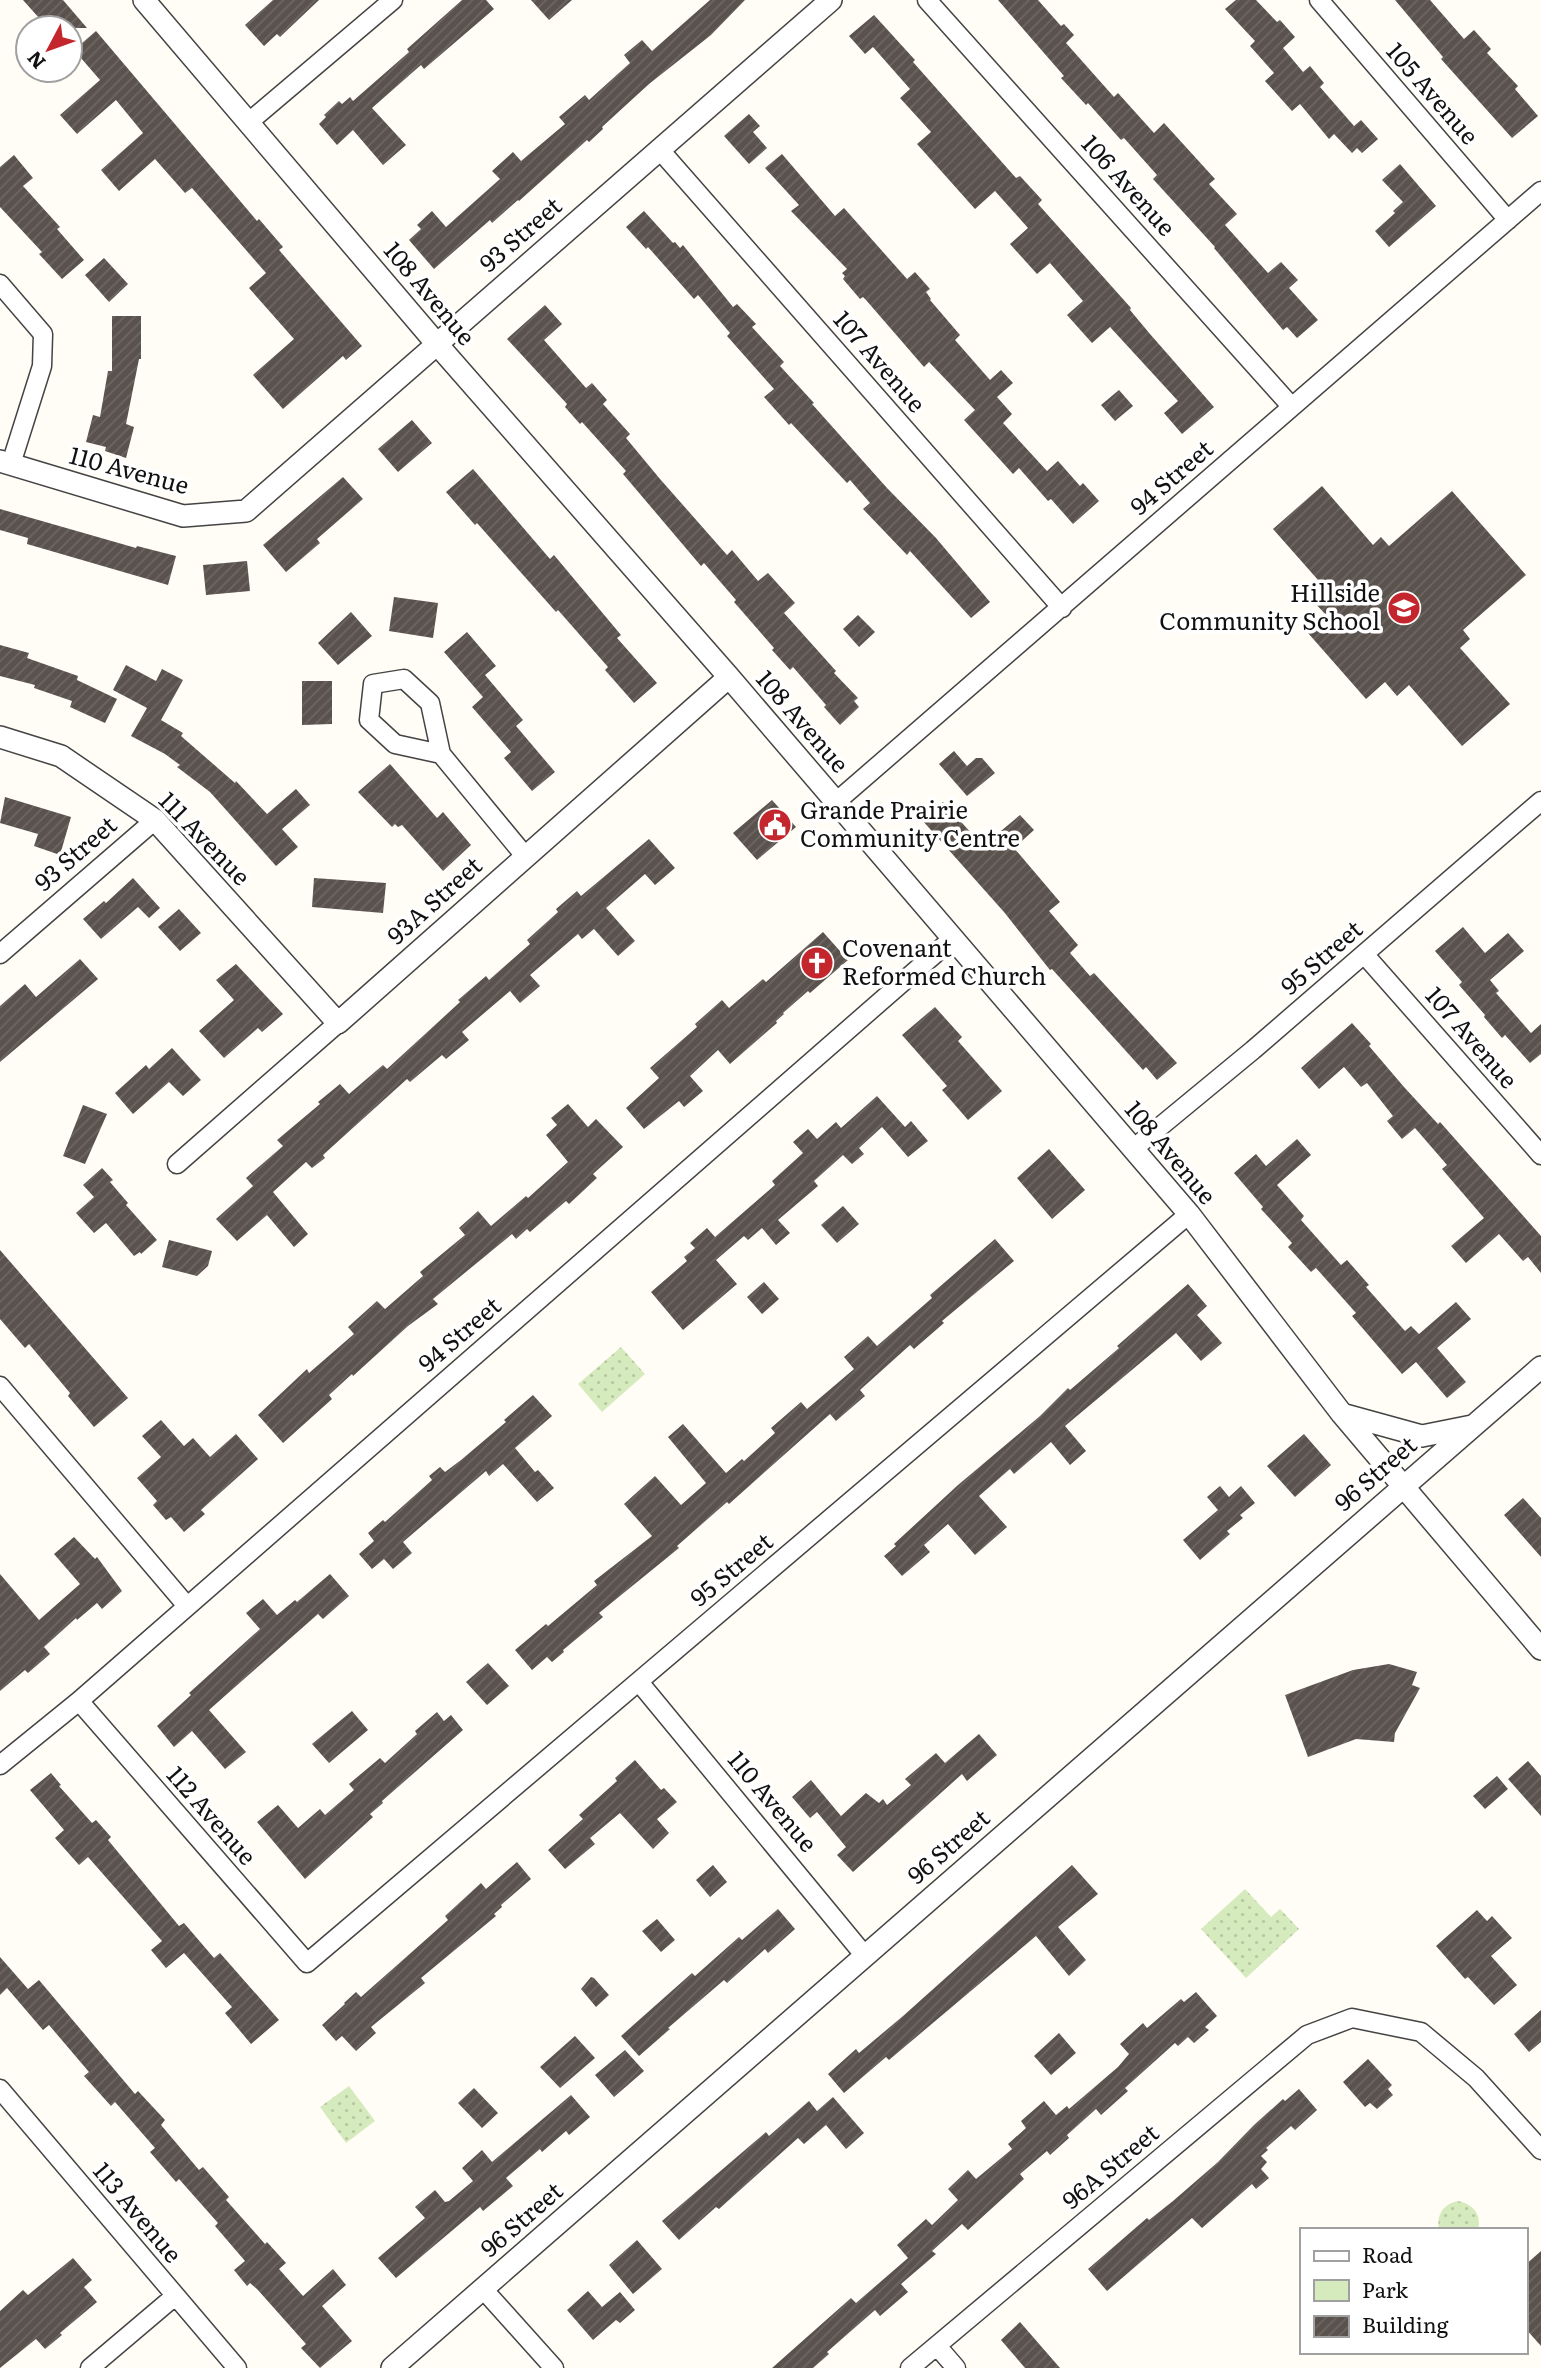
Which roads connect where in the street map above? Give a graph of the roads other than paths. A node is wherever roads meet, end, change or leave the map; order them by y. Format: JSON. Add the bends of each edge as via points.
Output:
{"nodes":[{"id":1,"x":144,"y":0,"type":"edge"},
{"id":2,"x":393,"y":0,"type":"edge"},
{"id":3,"x":831,"y":0,"type":"edge"},
{"id":4,"x":928,"y":0,"type":"edge"},
{"id":5,"x":1319,"y":0,"type":"edge"},
{"id":6,"x":249,"y":122,"type":"junction"},
{"id":7,"x":659,"y":149,"type":"junction"},
{"id":8,"x":1541,"y":191,"type":"edge"},
{"id":9,"x":1507,"y":220,"type":"junction"},
{"id":10,"x":0,"y":284,"type":"edge"},
{"id":11,"x":436,"y":343,"type":"junction"},
{"id":12,"x":1292,"y":406,"type":"junction"},
{"id":13,"x":5,"y":463,"type":"edge"},
{"id":14,"x":246,"y":511,"type":"joint"},
{"id":15,"x":1062,"y":608,"type":"junction"},
{"id":16,"x":729,"y":677,"type":"junction"},
{"id":17,"x":0,"y":737,"type":"edge"},
{"id":18,"x":440,"y":754,"type":"junction"},
{"id":19,"x":1541,"y":801,"type":"edge"},
{"id":20,"x":836,"y":802,"type":"junction"},
{"id":21,"x":155,"y":820,"type":"junction"},
{"id":22,"x":525,"y":856,"type":"junction"},
{"id":23,"x":951,"y":939,"type":"junction"},
{"id":24,"x":0,"y":954,"type":"edge"},
{"id":25,"x":1364,"y":954,"type":"junction"},
{"id":26,"x":338,"y":1023,"type":"junction"},
{"id":27,"x":1133,"y":1149,"type":"junction"},
{"id":28,"x":1541,"y":1155,"type":"edge"},
{"id":29,"x":177,"y":1164,"type":"dead end"},
{"id":30,"x":1189,"y":1214,"type":"junction"},
{"id":31,"x":1541,"y":1367,"type":"edge"},
{"id":32,"x":0,"y":1386,"type":"edge"},
{"id":33,"x":1342,"y":1414,"type":"junction"},
{"id":34,"x":1474,"y":1426,"type":"junction"},
{"id":35,"x":1404,"y":1485,"type":"junction"},
{"id":36,"x":187,"y":1606,"type":"junction"},
{"id":37,"x":1541,"y":1650,"type":"edge"},
{"id":38,"x":639,"y":1682,"type":"junction"},
{"id":39,"x":79,"y":1701,"type":"junction"},
{"id":40,"x":0,"y":1765,"type":"edge"},
{"id":41,"x":865,"y":1956,"type":"junction"},
{"id":42,"x":307,"y":1963,"type":"joint"},
{"id":43,"x":0,"y":2089,"type":"edge"},
{"id":44,"x":1541,"y":2150,"type":"edge"},
{"id":45,"x":482,"y":2289,"type":"junction"},
{"id":46,"x":175,"y":2295,"type":"junction"},
{"id":47,"x":937,"y":2346,"type":"junction"},
{"id":48,"x":90,"y":2368,"type":"edge"},
{"id":49,"x":237,"y":2368,"type":"edge"},
{"id":50,"x":392,"y":2368,"type":"edge"},
{"id":51,"x":554,"y":2368,"type":"edge"},
{"id":52,"x":911,"y":2368,"type":"edge"},
{"id":53,"x":956,"y":2368,"type":"edge"}],
"edges":[{"from":1,"to":6,"type":"street","name":"108 Avenue"},
{"from":2,"to":6,"type":"street"},
{"from":3,"to":7,"type":"street","name":"93 Street"},
{"from":4,"to":12,"type":"street","name":"106 Avenue"},
{"from":5,"to":9,"type":"street","name":"105 Avenue"},
{"from":6,"to":11,"type":"street","name":"108 Avenue"},
{"from":7,"to":11,"type":"street","name":"93 Street"},
{"from":7,"to":15,"type":"street","name":"107 Avenue"},
{"from":8,"to":9,"type":"street","name":"94 Street"},
{"from":9,"to":12,"type":"street","name":"94 Street"},
{"from":10,"to":13,"type":"street","via":[[43,334],[42,366]]},
{"from":11,"to":14,"type":"street","name":"93 Street"},
{"from":11,"to":16,"type":"street","name":"108 Avenue"},
{"from":12,"to":15,"type":"street","name":"94 Street"},
{"from":13,"to":14,"type":"street","name":"110 Avenue","via":[[183,516]]},
{"from":15,"to":20,"type":"street","name":"94 Street"},
{"from":16,"to":20,"type":"street","name":"108 Avenue"},
{"from":16,"to":22,"type":"street","name":"93A Street"},
{"from":17,"to":21,"type":"street","name":"111 Avenue","via":[[61,756]]},
{"from":18,"to":18,"type":"street","via":[[430,703],[404,679],[373,684],[369,720],[395,744]]},
{"from":18,"to":22,"type":"street"},
{"from":19,"to":25,"type":"street","name":"95 Street"},
{"from":20,"to":23,"type":"street","name":"108 Avenue"},
{"from":21,"to":24,"type":"street","name":"93 Street"},
{"from":21,"to":26,"type":"street","name":"111 Avenue"},
{"from":22,"to":26,"type":"street","name":"93A Street"},
{"from":23,"to":27,"type":"street","name":"108 Avenue"},
{"from":23,"to":36,"type":"street","name":"94 Street"},
{"from":25,"to":27,"type":"street","name":"95 Street"},
{"from":25,"to":28,"type":"street","name":"107 Avenue"},
{"from":26,"to":29,"type":"street","name":"93A Street"},
{"from":27,"to":30,"type":"street","name":"108 Avenue"},
{"from":30,"to":33,"type":"street","name":"108 Avenue"},
{"from":30,"to":38,"type":"street","name":"95 Street"},
{"from":31,"to":34,"type":"street","name":"96 Street"},
{"from":32,"to":36,"type":"street"},
{"from":33,"to":34,"type":"street","via":[[1422,1436]]},
{"from":33,"to":35,"type":"street","name":"108 Avenue"},
{"from":34,"to":35,"type":"street","name":"96 Street"},
{"from":35,"to":37,"type":"street","name":"108 Avenue"},
{"from":35,"to":41,"type":"street","name":"96 Street"},
{"from":36,"to":39,"type":"street","name":"94 Street"},
{"from":38,"to":41,"type":"street","name":"110 Avenue"},
{"from":38,"to":42,"type":"street","name":"95 Street"},
{"from":39,"to":40,"type":"street","name":"94 Street"},
{"from":39,"to":42,"type":"street","name":"112 Avenue"},
{"from":41,"to":45,"type":"street","name":"96 Street"},
{"from":43,"to":46,"type":"street","name":"113 Avenue"},
{"from":44,"to":47,"type":"street","name":"96A Street","via":[[1476,2078],[1421,2032],[1352,2018],[1307,2035]]},
{"from":45,"to":50,"type":"street","name":"96 Street"},
{"from":45,"to":51,"type":"street"},
{"from":46,"to":48,"type":"street"},
{"from":46,"to":49,"type":"street","name":"113 Avenue"},
{"from":47,"to":52,"type":"street","name":"96A Street"},
{"from":47,"to":53,"type":"street"}]}
